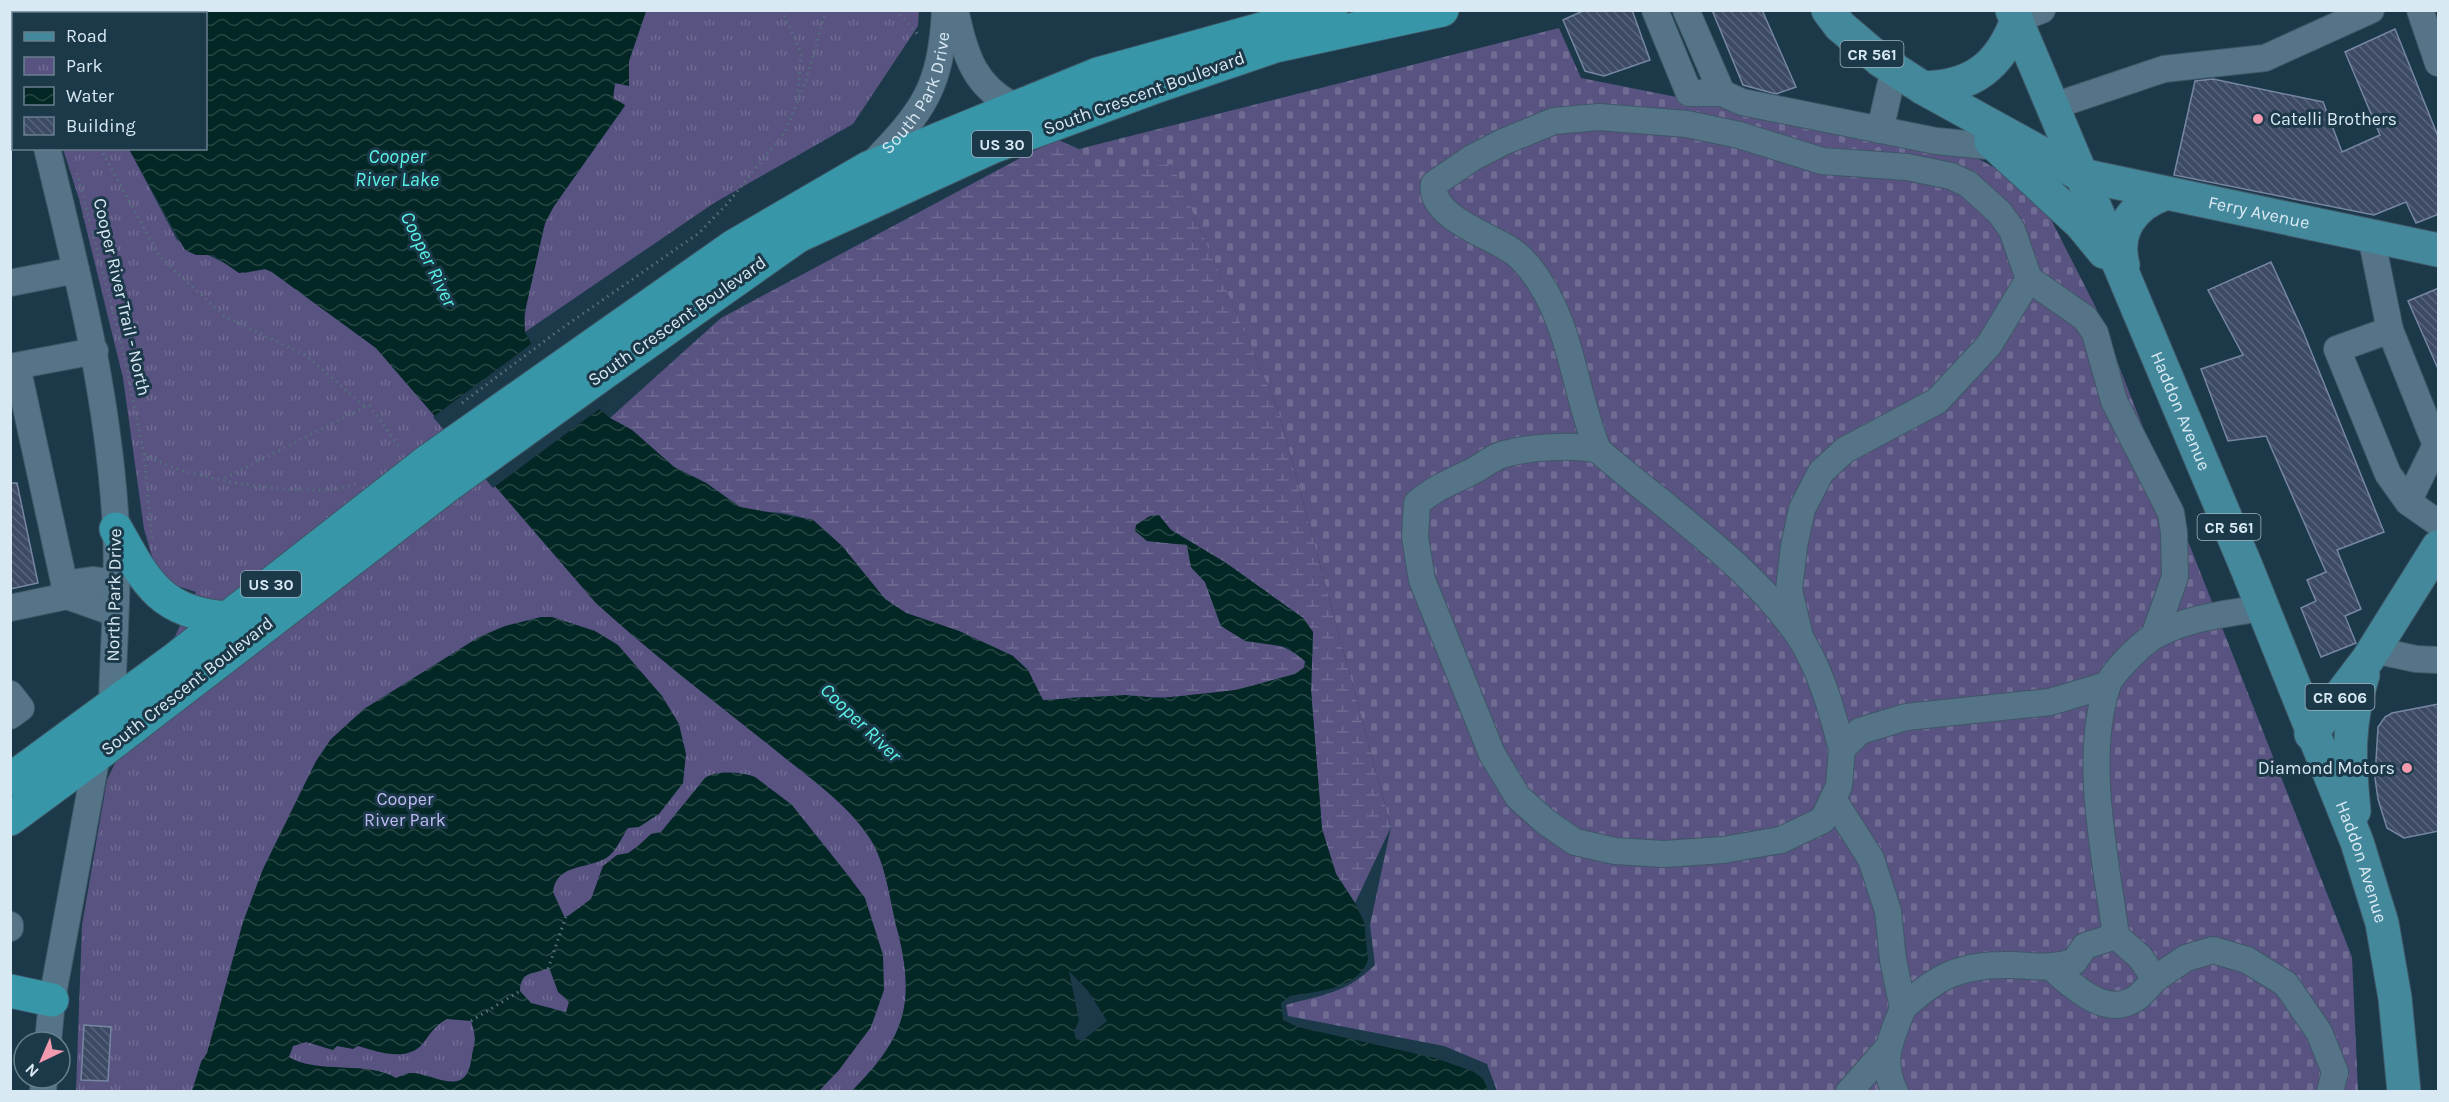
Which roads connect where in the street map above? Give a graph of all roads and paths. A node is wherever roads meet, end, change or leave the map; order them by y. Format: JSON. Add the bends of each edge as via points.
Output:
{"nodes":[{"id":1,"x":782,"y":10,"type":"edge"},
{"id":2,"x":826,"y":10,"type":"edge"},
{"id":3,"x":896,"y":10,"type":"edge"},
{"id":4,"x":945,"y":10,"type":"edge"},
{"id":5,"x":955,"y":10,"type":"edge"},
{"id":6,"x":1331,"y":10,"type":"edge"},
{"id":7,"x":1442,"y":10,"type":"edge"},
{"id":8,"x":1654,"y":10,"type":"edge"},
{"id":9,"x":1686,"y":10,"type":"edge"},
{"id":10,"x":1828,"y":10,"type":"edge"},
{"id":11,"x":2371,"y":10,"type":"edge"},
{"id":12,"x":2420,"y":10,"type":"edge"},
{"id":13,"x":2024,"y":14,"type":"edge"},
{"id":14,"x":922,"y":42,"type":"dead end"},
{"id":15,"x":2439,"y":63,"type":"edge"},
{"id":16,"x":1894,"y":69,"type":"junction"},
{"id":17,"x":1923,"y":88,"type":"junction"},
{"id":18,"x":1722,"y":93,"type":"junction"},
{"id":19,"x":798,"y":99,"type":"junction"},
{"id":20,"x":2069,"y":101,"type":"junction"},
{"id":21,"x":1018,"y":108,"type":"junction"},
{"id":22,"x":1880,"y":130,"type":"junction"},
{"id":23,"x":1998,"y":147,"type":"junction"},
{"id":24,"x":47,"y":150,"type":"edge"},
{"id":25,"x":101,"y":150,"type":"edge"},
{"id":26,"x":868,"y":168,"type":"junction"},
{"id":27,"x":76,"y":169,"type":"dead end"},
{"id":28,"x":2081,"y":175,"type":"junction"},
{"id":29,"x":2164,"y":194,"type":"junction"},
{"id":30,"x":2371,"y":236,"type":"junction"},
{"id":31,"x":2439,"y":250,"type":"edge"},
{"id":32,"x":76,"y":270,"type":"junction"},
{"id":33,"x":2029,"y":279,"type":"junction"},
{"id":34,"x":2126,"y":279,"type":"junction"},
{"id":35,"x":10,"y":283,"type":"edge"},
{"id":36,"x":2391,"y":330,"type":"junction"},
{"id":37,"x":95,"y":351,"type":"junction"},
{"id":38,"x":582,"y":351,"type":"junction"},
{"id":39,"x":14,"y":367,"type":"edge"},
{"id":40,"x":365,"y":407,"type":"junction"},
{"id":41,"x":456,"y":408,"type":"dead end"},
{"id":42,"x":1598,"y":450,"type":"junction"},
{"id":43,"x":144,"y":454,"type":"junction"},
{"id":44,"x":427,"y":464,"type":"junction"},
{"id":45,"x":224,"y":478,"type":"junction"},
{"id":46,"x":356,"y":484,"type":"dead end"},
{"id":47,"x":2408,"y":502,"type":"junction"},
{"id":48,"x":2439,"y":523,"type":"edge"},
{"id":49,"x":116,"y":529,"type":"junction"},
{"id":50,"x":152,"y":545,"type":"dead end"},
{"id":51,"x":2439,"y":547,"type":"edge"},
{"id":52,"x":116,"y":583,"type":"junction"},
{"id":53,"x":66,"y":590,"type":"junction"},
{"id":54,"x":10,"y":608,"type":"edge"},
{"id":55,"x":2262,"y":608,"type":"junction"},
{"id":56,"x":115,"y":613,"type":"junction"},
{"id":57,"x":227,"y":618,"type":"junction"},
{"id":58,"x":2154,"y":636,"type":"junction"},
{"id":59,"x":1801,"y":639,"type":"junction"},
{"id":60,"x":2371,"y":655,"type":"junction"},
{"id":61,"x":2439,"y":660,"type":"edge"},
{"id":62,"x":2107,"y":685,"type":"junction"},
{"id":63,"x":10,"y":694,"type":"edge"},
{"id":64,"x":112,"y":706,"type":"junction"},
{"id":65,"x":10,"y":716,"type":"edge"},
{"id":66,"x":2311,"y":734,"type":"junction"},
{"id":67,"x":1842,"y":749,"type":"junction"},
{"id":68,"x":97,"y":755,"type":"junction"},
{"id":69,"x":10,"y":780,"type":"edge"},
{"id":70,"x":1833,"y":799,"type":"junction"},
{"id":71,"x":10,"y":819,"type":"edge"},
{"id":72,"x":2357,"y":842,"type":"junction"},
{"id":73,"x":566,"y":916,"type":"dead end"},
{"id":74,"x":2116,"y":936,"type":"junction"},
{"id":75,"x":2052,"y":968,"type":"junction"},
{"id":76,"x":548,"y":969,"type":"dead end"},
{"id":77,"x":2155,"y":979,"type":"junction"},
{"id":78,"x":10,"y":991,"type":"edge"},
{"id":79,"x":520,"y":991,"type":"dead end"},
{"id":80,"x":52,"y":1000,"type":"junction"},
{"id":81,"x":1903,"y":1008,"type":"junction"},
{"id":82,"x":471,"y":1021,"type":"dead end"},
{"id":83,"x":49,"y":1030,"type":"edge"},
{"id":84,"x":1886,"y":1050,"type":"junction"},
{"id":85,"x":1849,"y":1092,"type":"edge"},
{"id":86,"x":1896,"y":1092,"type":"edge"},
{"id":87,"x":2330,"y":1092,"type":"edge"},
{"id":88,"x":2404,"y":1092,"type":"edge"}],
"edges":[{"from":1,"to":19,"type":"path","via":[[801,53]]},
{"from":2,"to":19,"type":"path"},
{"from":3,"to":14,"type":"path"},
{"from":4,"to":26,"type":"street","name":"South Park Drive","via":[[944,45],[932,90],[912,122]]},
{"from":5,"to":21,"type":"street","name":"South Park Drive","via":[[978,78],[990,92]]},
{"from":6,"to":21,"type":"highway","name":"South Crescent Boulevard","number":"US 30","via":[[1287,25],[1125,65]]},
{"from":7,"to":38,"type":"highway","name":"South Crescent Boulevard","number":"US 30","via":[[1275,46],[992,147],[798,237]]},
{"from":8,"to":18,"type":"street","via":[[1689,93]]},
{"from":9,"to":18,"type":"street"},
{"from":10,"to":16,"type":"main road","name":"Haddon Avenue","number":"CR 561","via":[[1859,44]]},
{"from":11,"to":20,"type":"street","via":[[2265,58],[2164,69]]},
{"from":12,"to":15,"type":"street"},
{"from":13,"to":17,"type":"main road","via":[[1998,57],[1985,70],[1947,88]]},
{"from":13,"to":20,"type":"main road"},
{"from":16,"to":17,"type":"main road","name":"Haddon Avenue","number":"CR 561"},
{"from":16,"to":22,"type":"street"},
{"from":17,"to":23,"type":"main road","name":"Haddon Avenue","number":"CR 561"},
{"from":17,"to":28,"type":"main road","name":"Haddon Avenue","number":"CR 561"},
{"from":18,"to":22,"type":"street","via":[[1742,102]]},
{"from":19,"to":38,"type":"path","via":[[785,132],[727,204]]},
{"from":20,"to":28,"type":"main road"},
{"from":21,"to":26,"type":"highway","name":"South Crescent Boulevard","number":"US 30"},
{"from":22,"to":23,"type":"street"},
{"from":23,"to":34,"type":"main road","name":"Haddon Avenue","number":"CR 561","via":[[2081,224]]},
{"from":24,"to":32,"type":"street","name":"North Park Drive"},
{"from":25,"to":40,"type":"path","via":[[160,257],[224,316],[307,356]]},
{"from":26,"to":38,"type":"highway","name":"South Crescent Boulevard","number":"US 30","via":[[734,246]]},
{"from":27,"to":43,"type":"path","name":"Cooper River Trail - North","via":[[122,346]]},
{"from":28,"to":29,"type":"main road","name":"Ferry Avenue"},
{"from":28,"to":34,"type":"main road","name":"Haddon Avenue","number":"CR 561"},
{"from":29,"to":30,"type":"main road","name":"Ferry Avenue"},
{"from":29,"to":34,"type":"main road","via":[[2144,202],[2126,225],[2120,255]]},
{"from":30,"to":31,"type":"main road","name":"Ferry Avenue"},
{"from":30,"to":36,"type":"street"},
{"from":32,"to":35,"type":"street"},
{"from":32,"to":37,"type":"street","name":"North Park Drive"},
{"from":33,"to":42,"type":"street","via":[[2017,241],[2000,213],[1968,184],[1951,176],[1907,167],[1822,161],[1739,135],[1687,124],[1599,117],[1554,121],[1472,158],[1434,184],[1433,192],[1455,219],[1512,250],[1546,293],[1572,357]]},
{"from":33,"to":58,"type":"street","via":[[2085,318],[2095,333],[2114,401],[2171,513],[2175,577]]},
{"from":33,"to":59,"type":"street","via":[[1989,345],[1937,401],[1845,450],[1821,472],[1802,509],[1794,546],[1789,590]]},
{"from":34,"to":55,"type":"main road","name":"Haddon Avenue","number":"CR 561"},
{"from":36,"to":47,"type":"street","via":[[2436,445]]},
{"from":36,"to":47,"type":"street","via":[[2337,349],[2388,474]]},
{"from":37,"to":39,"type":"street"},
{"from":37,"to":49,"type":"street","name":"North Park Drive"},
{"from":38,"to":41,"type":"path"},
{"from":38,"to":44,"type":"highway","name":"South Crescent Boulevard","number":"US 30"},
{"from":39,"to":53,"type":"street"},
{"from":40,"to":44,"type":"path","via":[[369,405]]},
{"from":40,"to":45,"type":"path"},
{"from":42,"to":59,"type":"street","via":[[1718,550],[1767,598]]},
{"from":42,"to":70,"type":"street","via":[[1547,448],[1501,455],[1438,486],[1417,503],[1415,537],[1422,580],[1492,754],[1518,797],[1575,842],[1615,851],[1664,854],[1724,850],[1781,840],[1823,820]]},
{"from":43,"to":45,"type":"path","via":[[191,472]]},
{"from":43,"to":50,"type":"path","name":"Cooper River Trail - North"},
{"from":44,"to":57,"type":"highway","name":"South Crescent Boulevard","number":"US 30"},
{"from":44,"to":68,"type":"highway","name":"South Crescent Boulevard","number":"US 30"},
{"from":45,"to":46,"type":"path","via":[[258,486],[332,490]]},
{"from":47,"to":48,"type":"street"},
{"from":49,"to":52,"type":"street","name":"North Park Drive"},
{"from":49,"to":57,"type":"highway","via":[[157,593],[175,606]]},
{"from":51,"to":60,"type":"main road","number":"CR 606"},
{"from":52,"to":53,"type":"street","via":[[92,580]]},
{"from":52,"to":56,"type":"street","name":"North Park Drive"},
{"from":53,"to":54,"type":"street"},
{"from":53,"to":56,"type":"street"},
{"from":55,"to":58,"type":"street","via":[[2187,621]]},
{"from":55,"to":66,"type":"main road","name":"Haddon Avenue","number":"CR 561"},
{"from":56,"to":64,"type":"street","name":"North Park Drive"},
{"from":57,"to":64,"type":"highway","name":"South Crescent Boulevard","number":"US 30"},
{"from":58,"to":62,"type":"street"},
{"from":59,"to":67,"type":"street","via":[[1824,685]]},
{"from":60,"to":61,"type":"street"},
{"from":60,"to":66,"type":"main road","number":"CR 606"},
{"from":60,"to":72,"type":"main road","via":[[2354,702],[2349,732]]},
{"from":62,"to":67,"type":"street","via":[[2050,702],[1906,717],[1860,731]]},
{"from":62,"to":74,"type":"street","via":[[2097,729],[2096,774]]},
{"from":63,"to":65,"type":"street","via":[[21,708]]},
{"from":64,"to":68,"type":"highway","name":"North Park Drive"},
{"from":64,"to":69,"type":"highway","name":"South Crescent Boulevard","number":"US 30"},
{"from":66,"to":72,"type":"main road","name":"Haddon Avenue","number":"CR 561"},
{"from":67,"to":70,"type":"street","via":[[1839,786]]},
{"from":68,"to":71,"type":"highway","name":"South Crescent Boulevard","number":"US 30"},
{"from":68,"to":80,"type":"street","name":"North Park Drive"},
{"from":70,"to":81,"type":"street","via":[[1871,859],[1888,911]]},
{"from":72,"to":88,"type":"main road","name":"Haddon Avenue","number":"CR 561","via":[[2382,923],[2395,998]]},
{"from":73,"to":76,"type":"path"},
{"from":74,"to":75,"type":"street","via":[[2085,946],[2074,962]]},
{"from":74,"to":77,"type":"street","via":[[2140,957]]},
{"from":75,"to":77,"type":"street","via":[[2091,999],[2117,1005],[2135,999]]},
{"from":75,"to":81,"type":"street","via":[[2008,965],[1953,971],[1928,984]]},
{"from":77,"to":87,"type":"street","via":[[2186,958],[2213,950],[2247,960],[2286,984],[2319,1032],[2335,1072]]},
{"from":78,"to":80,"type":"highway"},
{"from":79,"to":82,"type":"path"},
{"from":80,"to":83,"type":"street","name":"North Park Drive"},
{"from":81,"to":84,"type":"street"},
{"from":84,"to":85,"type":"street"},
{"from":84,"to":86,"type":"street","via":[[1888,1077]]}]}
